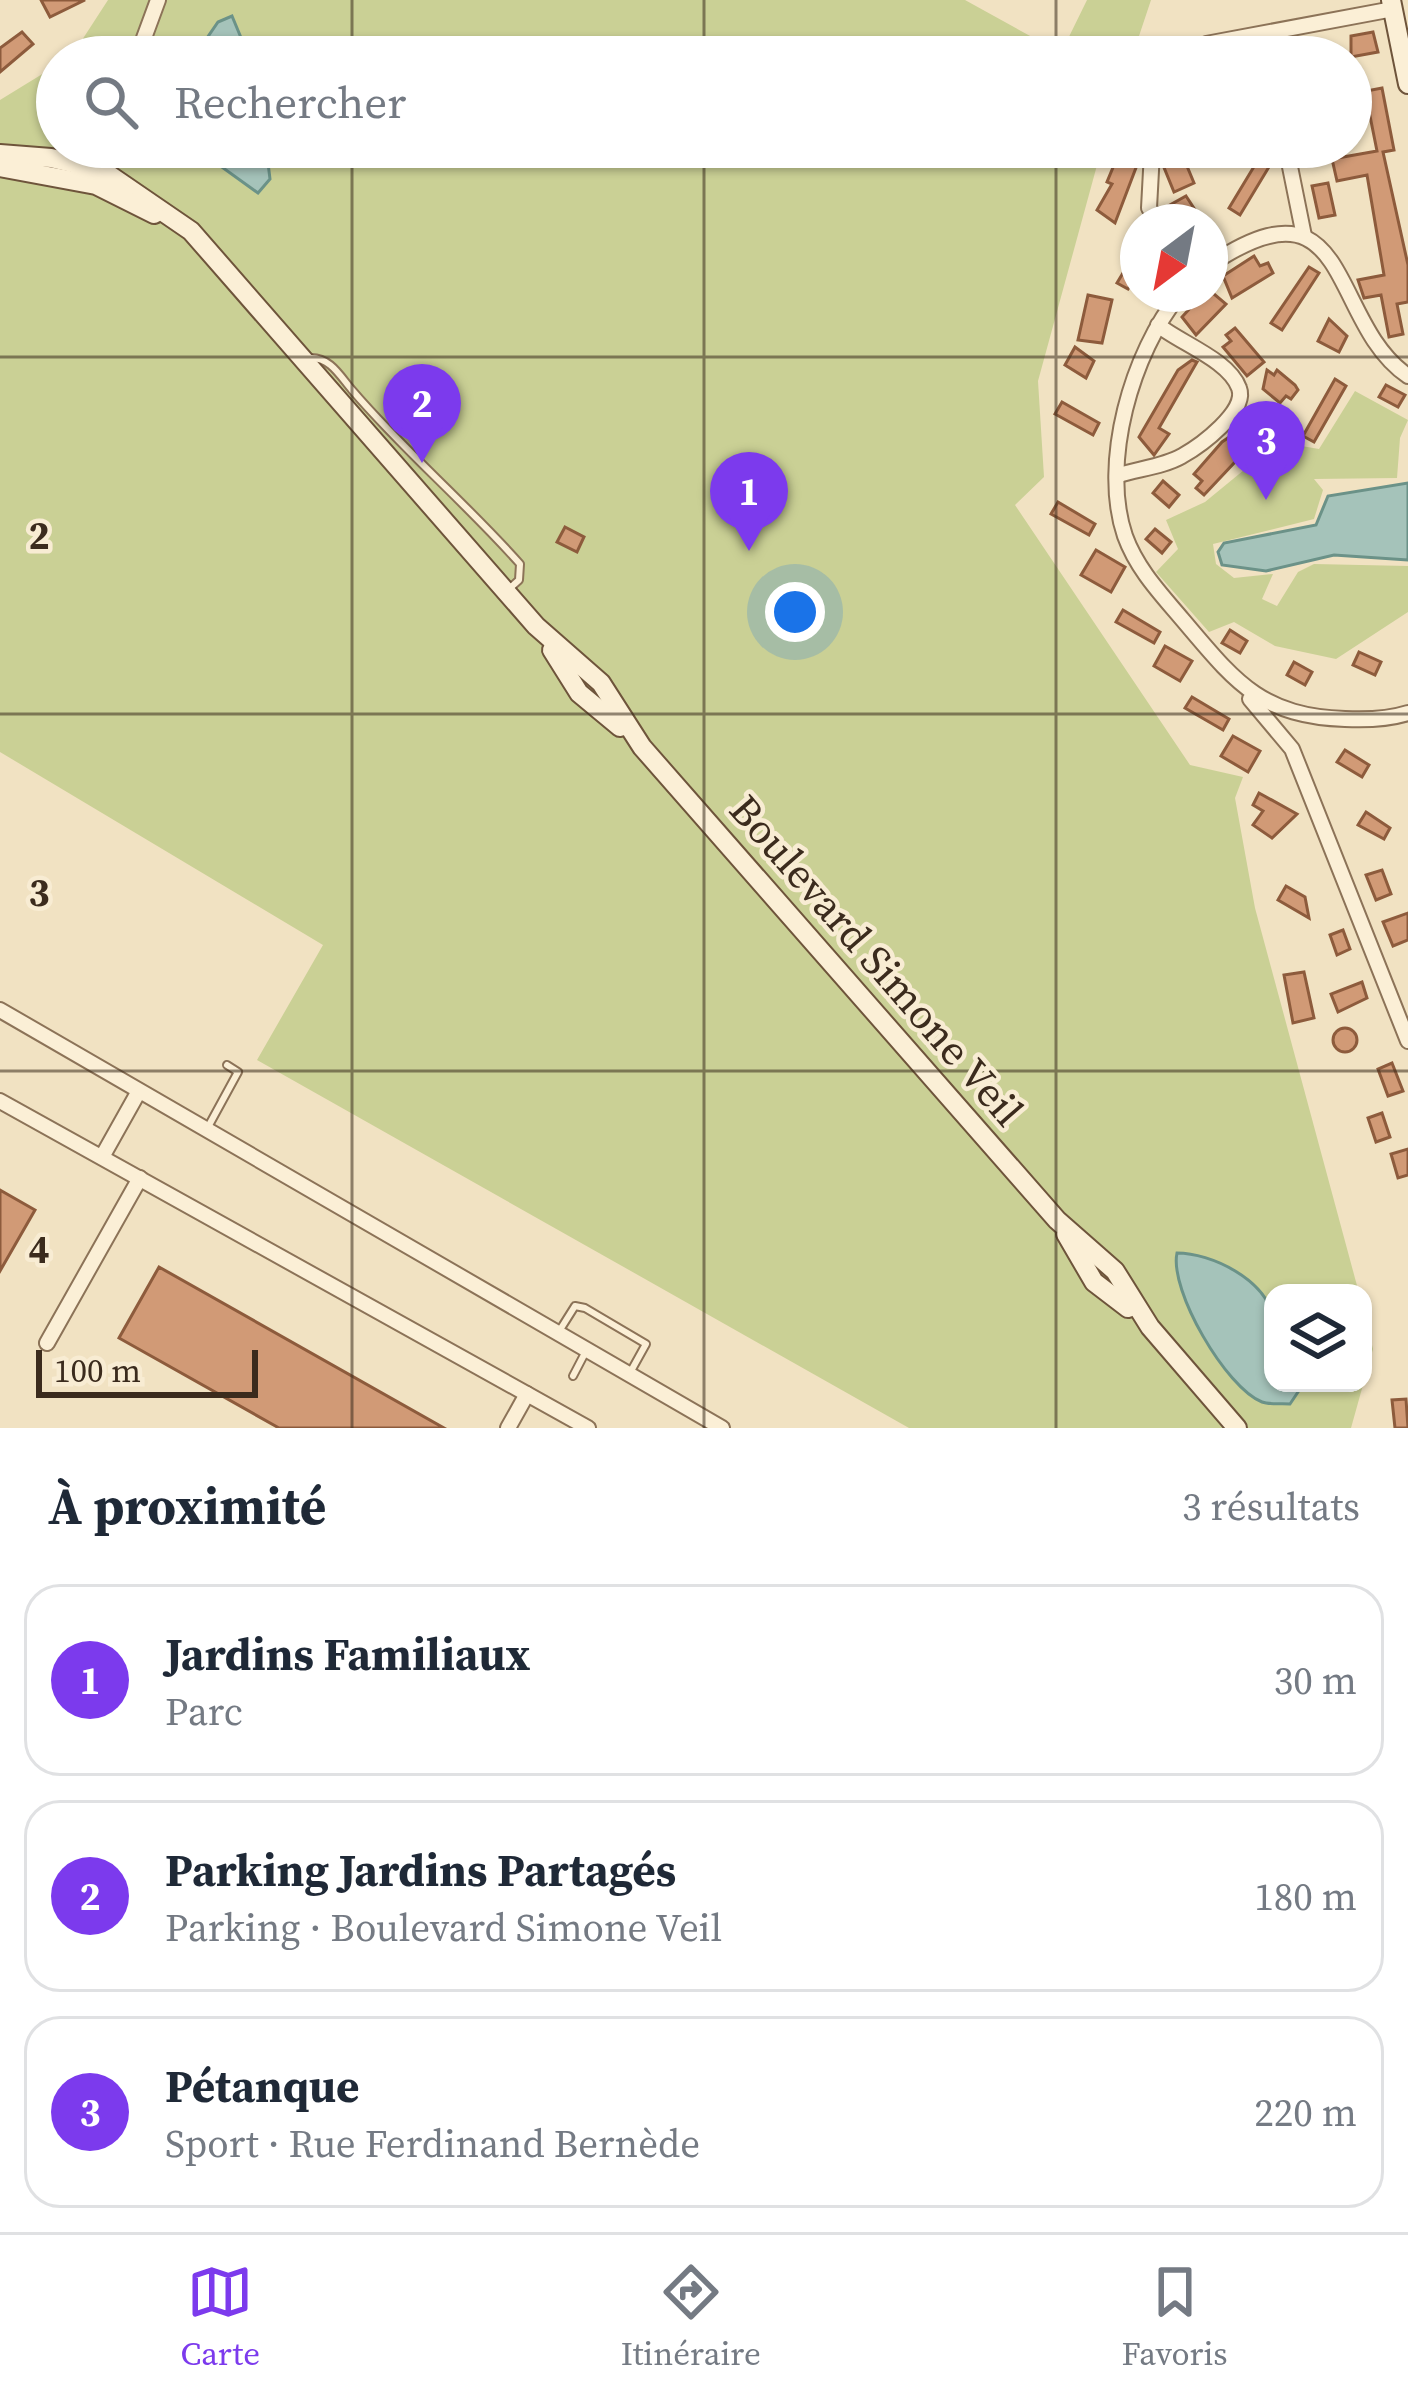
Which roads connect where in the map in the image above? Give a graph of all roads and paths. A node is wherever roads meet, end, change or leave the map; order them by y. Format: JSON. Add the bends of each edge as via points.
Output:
{"nodes":[{"id":1,"x":158,"y":0,"type":"edge"},
{"id":2,"x":1392,"y":4,"type":"edge"},
{"id":3,"x":144,"y":36,"type":"edge"},
{"id":4,"x":1243,"y":36,"type":"edge"},
{"id":5,"x":1408,"y":84,"type":"edge"},
{"id":6,"x":0,"y":154,"type":"edge"},
{"id":7,"x":36,"y":154,"type":"edge"},
{"id":8,"x":0,"y":167,"type":"edge"},
{"id":9,"x":99,"y":168,"type":"edge"},
{"id":10,"x":1151,"y":168,"type":"edge"},
{"id":11,"x":1290,"y":168,"type":"edge"},
{"id":12,"x":102,"y":170,"type":"joint"},
{"id":13,"x":1149,"y":204,"type":"edge"},
{"id":14,"x":1304,"y":236,"type":"junction"},
{"id":15,"x":1228,"y":256,"type":"edge"},
{"id":16,"x":240,"y":286,"type":"junction"},
{"id":17,"x":1168,"y":312,"type":"edge"},
{"id":18,"x":1158,"y":326,"type":"junction"},
{"id":19,"x":304,"y":358,"type":"junction"},
{"id":20,"x":1408,"y":376,"type":"edge"},
{"id":21,"x":1119,"y":475,"type":"junction"},
{"id":22,"x":506,"y":592,"type":"junction"},
{"id":23,"x":1235,"y":682,"type":"junction"},
{"id":24,"x":1408,"y":712,"type":"edge"},
{"id":25,"x":0,"y":1010,"type":"edge"},
{"id":26,"x":1408,"y":1040,"type":"edge"},
{"id":27,"x":227,"y":1065,"type":"dead end"},
{"id":28,"x":140,"y":1091,"type":"junction"},
{"id":29,"x":0,"y":1101,"type":"edge"},
{"id":30,"x":207,"y":1130,"type":"junction"},
{"id":31,"x":102,"y":1157,"type":"junction"},
{"id":32,"x":140,"y":1178,"type":"junction"},
{"id":33,"x":558,"y":1333,"type":"junction"},
{"id":34,"x":47,"y":1343,"type":"dead end"},
{"id":35,"x":587,"y":1350,"type":"junction"},
{"id":36,"x":629,"y":1374,"type":"junction"},
{"id":37,"x":573,"y":1376,"type":"dead end"},
{"id":38,"x":527,"y":1394,"type":"junction"},
{"id":39,"x":508,"y":1428,"type":"edge"},
{"id":40,"x":588,"y":1428,"type":"edge"},
{"id":41,"x":722,"y":1428,"type":"edge"},
{"id":42,"x":1237,"y":1428,"type":"edge"}],
"edges":[{"from":1,"to":3,"type":"street"},
{"from":2,"to":4,"type":"street"},
{"from":2,"to":5,"type":"main road"},
{"from":6,"to":7,"type":"main road","name":"Boulevard Simone Veil"},
{"from":8,"to":16,"type":"main road","name":"Boulevard Simone Veil","via":[[113,193],[181,232]]},
{"from":9,"to":12,"type":"main road","name":"Boulevard Simone Veil"},
{"from":10,"to":13,"type":"street"},
{"from":11,"to":14,"type":"street"},
{"from":12,"to":16,"type":"main road","name":"Boulevard Simone Veil","via":[[191,231]]},
{"from":14,"to":15,"type":"street","via":[[1265,237]]},
{"from":14,"to":20,"type":"street","via":[[1341,271],[1370,342]]},
{"from":16,"to":19,"type":"main road","name":"Boulevard Simone Veil"},
{"from":17,"to":18,"type":"street"},
{"from":18,"to":21,"type":"street","via":[[1133,386]]},
{"from":18,"to":21,"type":"street","via":[[1222,368],[1240,400],[1180,457]]},
{"from":19,"to":22,"type":"main road","name":"Boulevard Simone Veil"},
{"from":19,"to":22,"type":"lane","via":[[329,364],[407,454],[506,548],[521,572]]},
{"from":21,"to":23,"type":"street","via":[[1124,534],[1139,568]]},
{"from":22,"to":42,"type":"main road","name":"Boulevard Simone Veil","via":[[579,693],[642,747],[1057,1220],[1094,1282],[1150,1327]]},
{"from":23,"to":24,"type":"street","via":[[1265,704],[1307,718]]},
{"from":23,"to":26,"type":"street","via":[[1292,748]]},
{"from":25,"to":28,"type":"street"},
{"from":27,"to":30,"type":"lane","via":[[238,1072]]},
{"from":28,"to":30,"type":"street"},
{"from":28,"to":31,"type":"street"},
{"from":29,"to":31,"type":"street"},
{"from":30,"to":33,"type":"street"},
{"from":31,"to":32,"type":"street"},
{"from":32,"to":34,"type":"street"},
{"from":32,"to":38,"type":"street"},
{"from":33,"to":35,"type":"street"},
{"from":33,"to":36,"type":"lane","via":[[574,1306],[585,1308],[646,1344]]},
{"from":35,"to":36,"type":"street"},
{"from":35,"to":37,"type":"lane"},
{"from":36,"to":41,"type":"street"},
{"from":38,"to":39,"type":"street"},
{"from":38,"to":40,"type":"street"}]}
